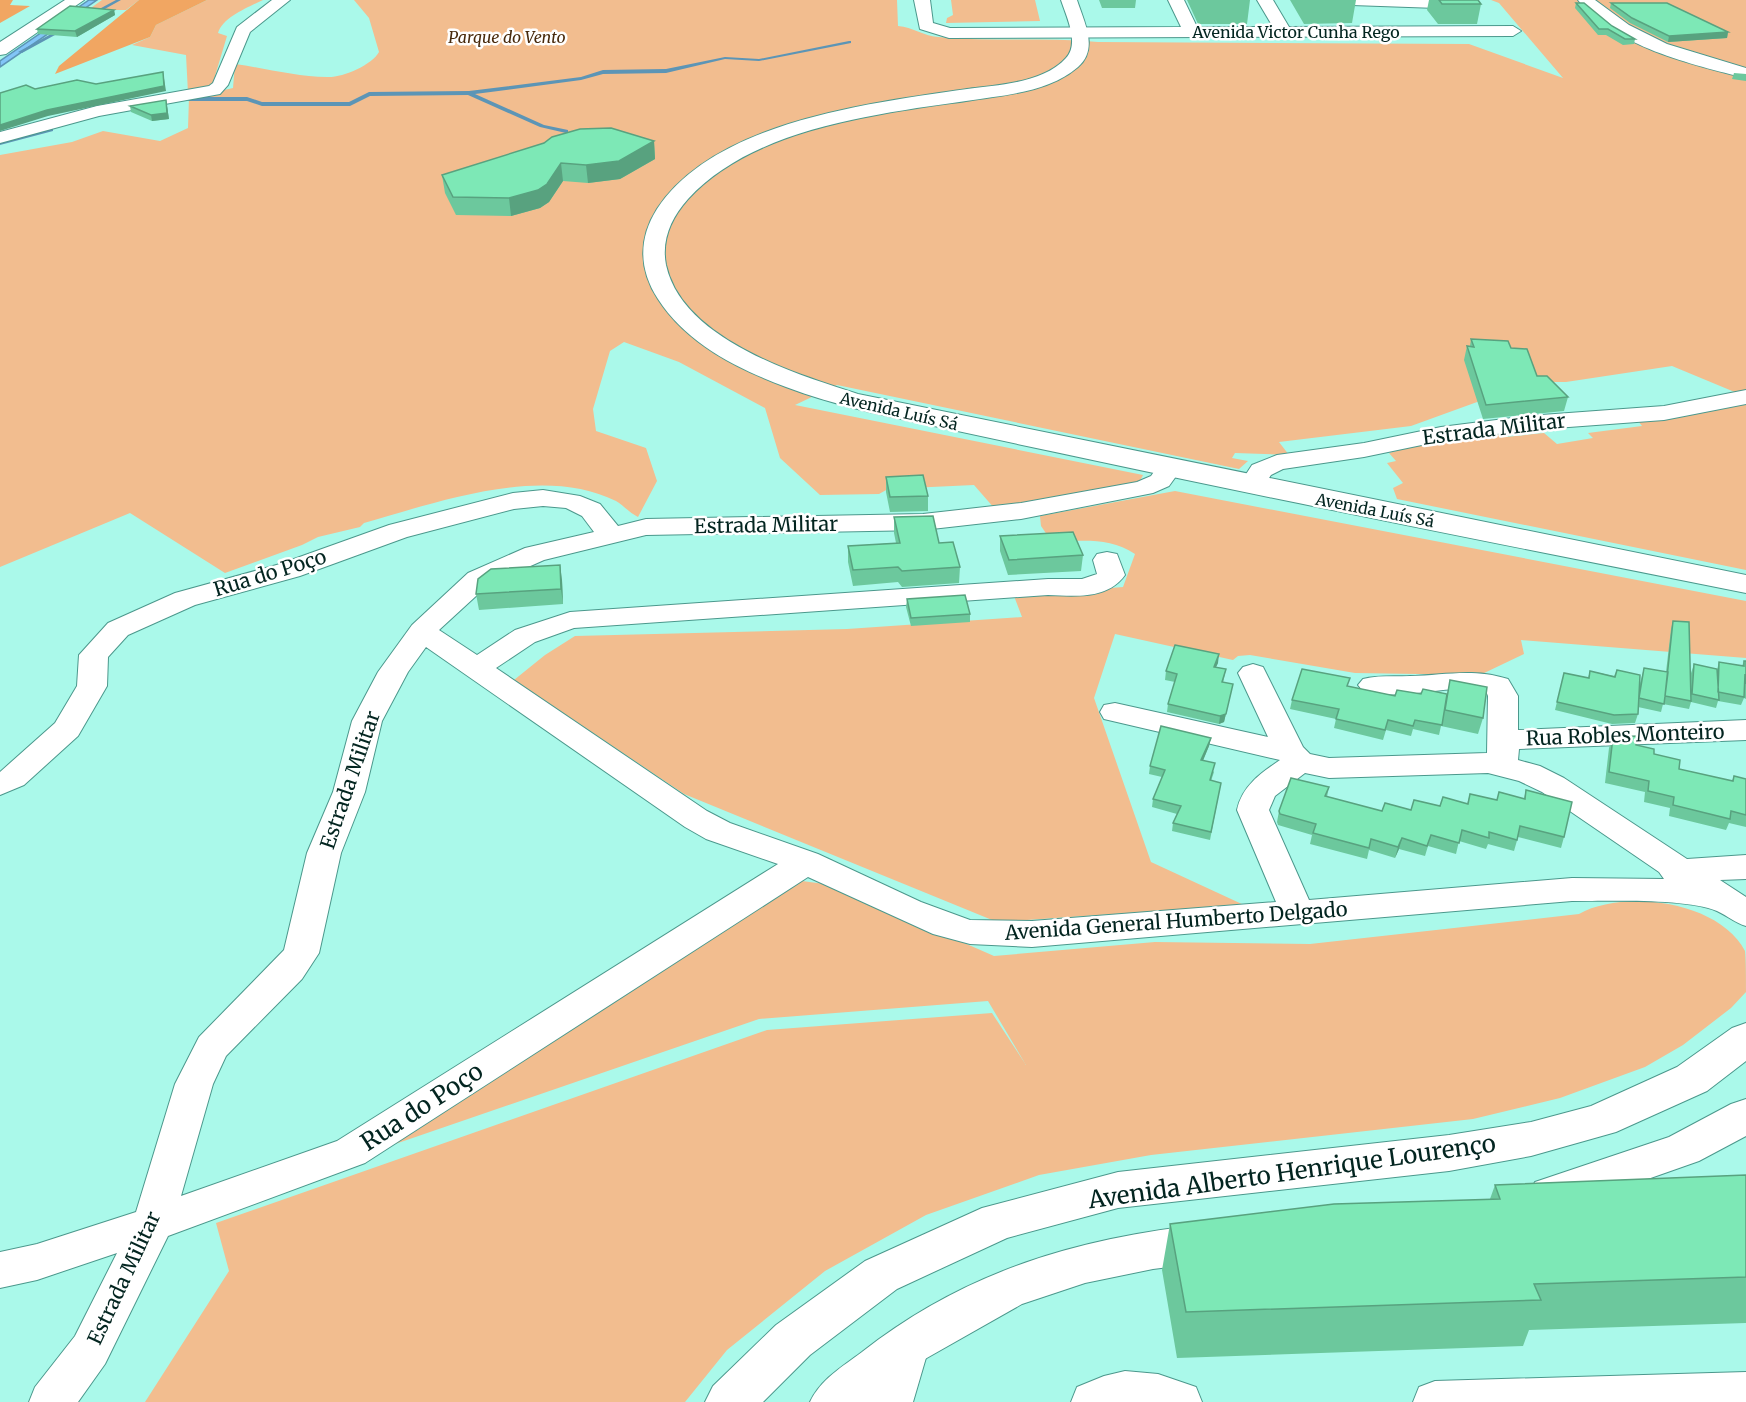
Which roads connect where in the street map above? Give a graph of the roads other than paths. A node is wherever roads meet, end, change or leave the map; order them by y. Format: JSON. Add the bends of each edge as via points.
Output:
{"nodes":[{"id":1,"x":76,"y":0,"type":"edge"},
{"id":2,"x":282,"y":0,"type":"edge"},
{"id":3,"x":922,"y":0,"type":"edge"},
{"id":4,"x":1069,"y":0,"type":"edge"},
{"id":5,"x":1176,"y":0,"type":"edge"},
{"id":6,"x":1264,"y":0,"type":"edge"},
{"id":7,"x":1352,"y":0,"type":"edge"},
{"id":8,"x":1442,"y":0,"type":"edge"},
{"id":9,"x":1586,"y":0,"type":"edge"},
{"id":10,"x":1401,"y":2,"type":"junction"},
{"id":11,"x":1422,"y":31,"type":"junction"},
{"id":12,"x":1513,"y":31,"type":"dead end"},
{"id":13,"x":1079,"y":32,"type":"junction"},
{"id":14,"x":1191,"y":32,"type":"junction"},
{"id":15,"x":1284,"y":32,"type":"junction"},
{"id":16,"x":0,"y":50,"type":"edge"},
{"id":17,"x":1746,"y":73,"type":"edge"},
{"id":18,"x":0,"y":138,"type":"edge"},
{"id":19,"x":1746,"y":398,"type":"edge"},
{"id":20,"x":1169,"y":468,"type":"junction"},
{"id":21,"x":1252,"y":485,"type":"junction"},
{"id":22,"x":611,"y":535,"type":"junction"},
{"id":23,"x":1107,"y":560,"type":"dead end"},
{"id":24,"x":1746,"y":584,"type":"edge"},
{"id":25,"x":422,"y":631,"type":"junction"},
{"id":26,"x":479,"y":667,"type":"junction"},
{"id":27,"x":1253,"y":673,"type":"dead end"},
{"id":28,"x":1373,"y":685,"type":"dead end"},
{"id":29,"x":1115,"y":712,"type":"dead end"},
{"id":30,"x":1746,"y":730,"type":"edge"},
{"id":31,"x":1503,"y":753,"type":"junction"},
{"id":32,"x":1295,"y":757,"type":"junction"},
{"id":33,"x":0,"y":785,"type":"edge"},
{"id":34,"x":806,"y":862,"type":"junction"},
{"id":35,"x":1746,"y":867,"type":"edge"},
{"id":36,"x":1681,"y":871,"type":"junction"},
{"id":37,"x":1542,"y":892,"type":"junction"},
{"id":38,"x":1737,"y":907,"type":"edge"},
{"id":39,"x":1298,"y":913,"type":"junction"},
{"id":40,"x":1746,"y":1039,"type":"edge"},
{"id":41,"x":1746,"y":1116,"type":"edge"},
{"id":42,"x":1746,"y":1137,"type":"edge"},
{"id":43,"x":1684,"y":1149,"type":"junction"},
{"id":44,"x":1511,"y":1203,"type":"edge"},
{"id":45,"x":153,"y":1224,"type":"junction"},
{"id":46,"x":1252,"y":1238,"type":"edge"},
{"id":47,"x":0,"y":1270,"type":"edge"},
{"id":48,"x":908,"y":1344,"type":"junction"},
{"id":49,"x":1746,"y":1392,"type":"edge"},
{"id":50,"x":51,"y":1402,"type":"edge"},
{"id":51,"x":730,"y":1402,"type":"edge"},
{"id":52,"x":835,"y":1402,"type":"edge"},
{"id":53,"x":891,"y":1402,"type":"edge"},
{"id":54,"x":1093,"y":1402,"type":"edge"},
{"id":55,"x":1180,"y":1402,"type":"edge"},
{"id":56,"x":1435,"y":1402,"type":"edge"}],
"edges":[{"from":1,"to":16,"type":"street"},
{"from":2,"to":18,"type":"street","via":[[243,30],[220,85],[214,90],[97,111]]},
{"from":3,"to":13,"type":"street","name":"Avenida Victor Cunha Rego","via":[[926,26],[934,31]]},
{"from":4,"to":13,"type":"street","name":"Avenida Luís Sá"},
{"from":5,"to":14,"type":"street"},
{"from":6,"to":15,"type":"street"},
{"from":7,"to":10,"type":"street"},
{"from":8,"to":10,"type":"street"},
{"from":9,"to":17,"type":"street","via":[[1627,33],[1656,47]]},
{"from":10,"to":11,"type":"street"},
{"from":11,"to":12,"type":"street","name":"Avenida Victor Cunha Rego"},
{"from":11,"to":15,"type":"street","name":"Avenida Victor Cunha Rego"},
{"from":13,"to":14,"type":"street","name":"Avenida Victor Cunha Rego"},
{"from":13,"to":20,"type":"street","name":"Avenida Luís Sá","via":[[1080,53],[1047,77],[994,91],[815,124],[733,155],[696,178],[669,207],[655,235],[655,267],[677,309],[707,336],[752,363],[801,384],[891,411]]},
{"from":14,"to":15,"type":"street","name":"Avenida Victor Cunha Rego"},
{"from":19,"to":21,"type":"street","name":"Estrada Militar","via":[[1664,413],[1441,434],[1277,462],[1261,470]]},
{"from":20,"to":21,"type":"street","name":"Avenida Luís Sá"},
{"from":20,"to":22,"type":"street","name":"Estrada Militar","via":[[1160,481],[1144,488],[1010,512],[923,522],[646,527]]},
{"from":21,"to":24,"type":"street","name":"Avenida Luís Sá"},
{"from":22,"to":25,"type":"street","name":"Estrada Militar","via":[[535,554],[478,579]]},
{"from":22,"to":33,"type":"street","name":"Rua do Poço","via":[[591,510],[571,501],[513,501],[398,531],[290,570],[185,598],[118,629],[94,655],[92,686],[67,729],[14,778]]},
{"from":23,"to":26,"type":"street","via":[[1111,575],[1105,583],[1092,587],[570,620],[525,636]]},
{"from":25,"to":26,"type":"street","name":"Avenida General Humberto Delgado"},
{"from":25,"to":45,"type":"street","name":"Estrada Militar","via":[[393,672],[367,721],[349,792],[324,853],[301,953],[212,1047],[194,1084]]},
{"from":26,"to":34,"type":"street","name":"Avenida General Humberto Delgado","via":[[696,819]]},
{"from":27,"to":32,"type":"street"},
{"from":28,"to":31,"type":"street","via":[[1474,681],[1498,685],[1503,696]]},
{"from":29,"to":32,"type":"street"},
{"from":30,"to":31,"type":"street","name":"Rua Robles Monteiro"},
{"from":31,"to":32,"type":"street","via":[[1479,762],[1338,768],[1313,766]]},
{"from":31,"to":36,"type":"street"},
{"from":32,"to":39,"type":"street","via":[[1253,801],[1253,810]]},
{"from":34,"to":39,"type":"street","name":"Avenida General Humberto Delgado","via":[[909,911],[970,932],[1032,934]]},
{"from":34,"to":45,"type":"street","name":"Rua do Poço","via":[[351,1152]]},
{"from":35,"to":36,"type":"street","name":"Avenida General Humberto Delgado"},
{"from":36,"to":37,"type":"street","name":"Avenida General Humberto Delgado"},
{"from":36,"to":38,"type":"street"},
{"from":37,"to":38,"type":"street","name":"Avenida General Humberto Delgado","via":[[1674,891]]},
{"from":37,"to":39,"type":"street","name":"Avenida General Humberto Delgado"},
{"from":40,"to":51,"type":"street","name":"Avenida Alberto Henrique Lourenço","via":[[1692,1079],[1601,1120],[1531,1139],[1449,1153],[1118,1190],[998,1221],[881,1275],[793,1340]]},
{"from":41,"to":43,"type":"street"},
{"from":42,"to":43,"type":"street"},
{"from":43,"to":44,"type":"street","via":[[1554,1194]]},
{"from":45,"to":47,"type":"street","name":"Rua do Poço"},
{"from":45,"to":50,"type":"street","name":"Estrada Militar","via":[[90,1350]]},
{"from":46,"to":48,"type":"street","via":[[1153,1249],[1085,1263],[1008,1288]]},
{"from":48,"to":52,"type":"street"},
{"from":48,"to":53,"type":"street"},
{"from":49,"to":56,"type":"street"},
{"from":54,"to":55,"type":"street","via":[[1122,1390],[1139,1390]]}]}
